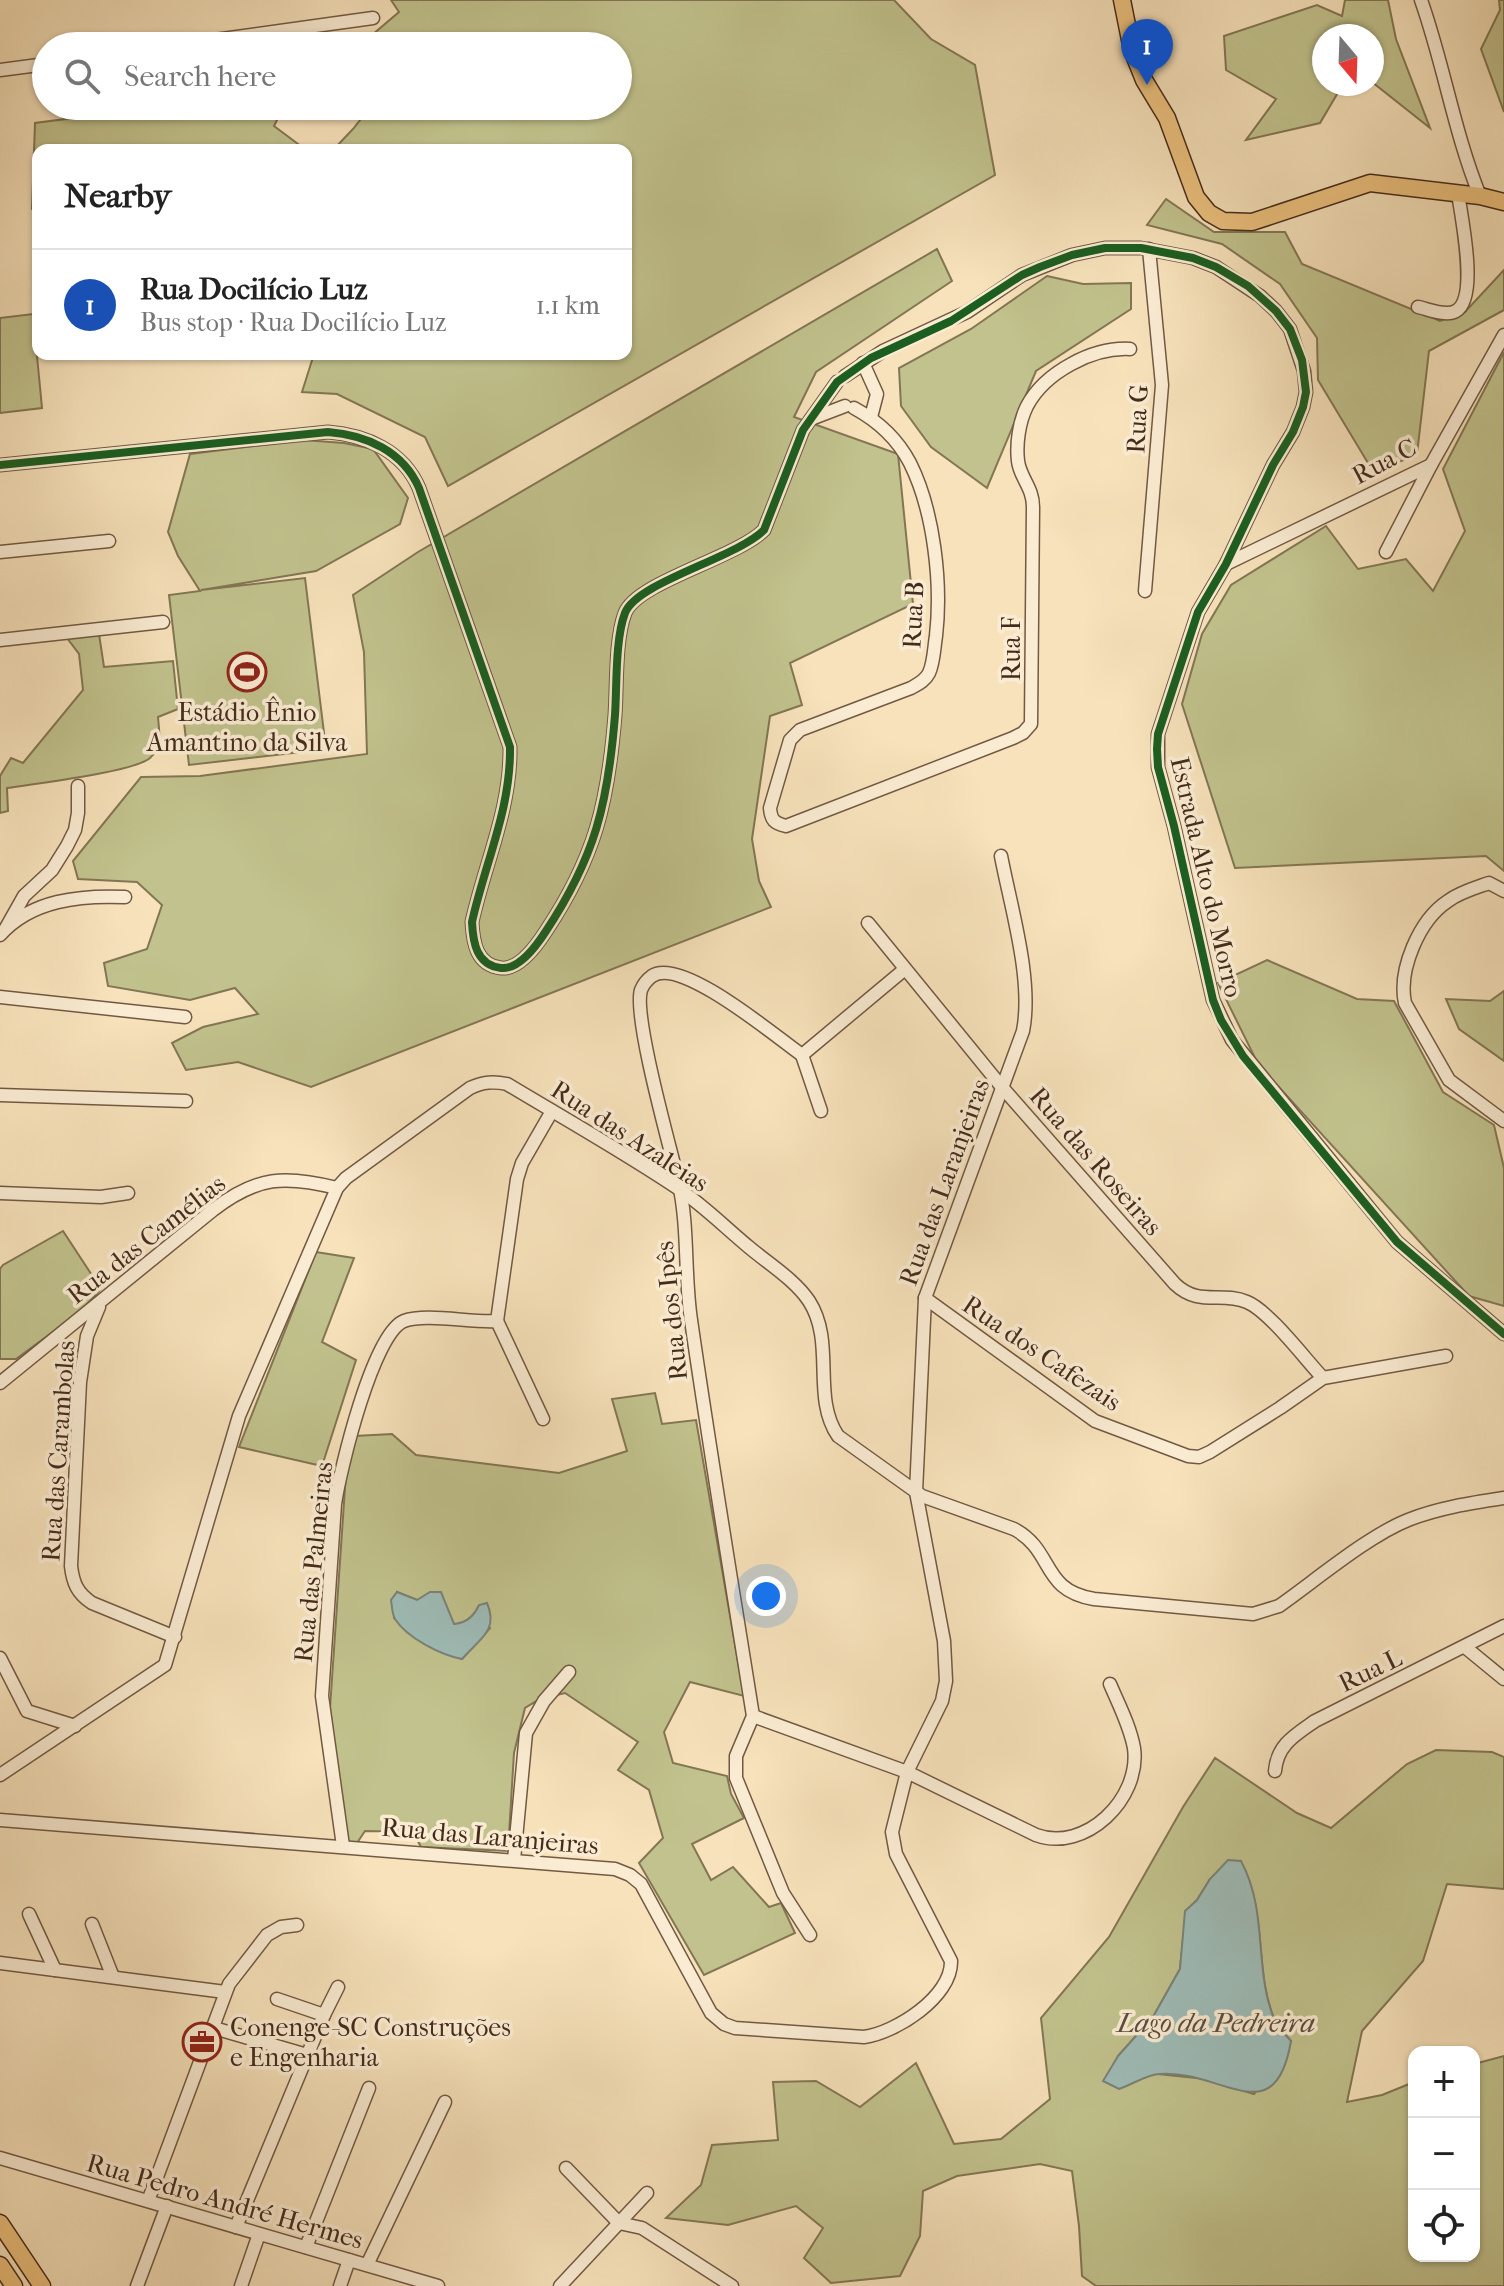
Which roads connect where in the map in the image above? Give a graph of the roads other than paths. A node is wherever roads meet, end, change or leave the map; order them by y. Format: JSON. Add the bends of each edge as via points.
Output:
{"nodes":[{"id":1,"x":1122,"y":0,"type":"edge"},
{"id":2,"x":1421,"y":0,"type":"edge"},
{"id":3,"x":373,"y":18,"type":"dead end"},
{"id":4,"x":272,"y":32,"type":"edge"},
{"id":5,"x":32,"y":66,"type":"edge"},
{"id":6,"x":0,"y":70,"type":"edge"},
{"id":7,"x":1458,"y":193,"type":"junction"},
{"id":8,"x":1480,"y":196,"type":"junction"},
{"id":9,"x":1504,"y":202,"type":"edge"},
{"id":10,"x":1149,"y":249,"type":"junction"},
{"id":11,"x":1418,"y":307,"type":"dead end"},
{"id":12,"x":1504,"y":335,"type":"edge"},
{"id":13,"x":1130,"y":349,"type":"dead end"},
{"id":14,"x":863,"y":363,"type":"junction"},
{"id":15,"x":871,"y":417,"type":"junction"},
{"id":16,"x":811,"y":419,"type":"junction"},
{"id":17,"x":0,"y":465,"type":"edge"},
{"id":18,"x":1431,"y":465,"type":"junction"},
{"id":19,"x":109,"y":541,"type":"dead end"},
{"id":20,"x":0,"y":552,"type":"edge"},
{"id":21,"x":1386,"y":552,"type":"dead end"},
{"id":22,"x":1226,"y":564,"type":"junction"},
{"id":23,"x":1145,"y":591,"type":"dead end"},
{"id":24,"x":163,"y":622,"type":"dead end"},
{"id":25,"x":0,"y":640,"type":"edge"},
{"id":26,"x":78,"y":786,"type":"dead end"},
{"id":27,"x":770,"y":808,"type":"joint"},
{"id":28,"x":1001,"y":856,"type":"dead end"},
{"id":29,"x":1504,"y":891,"type":"edge"},
{"id":30,"x":125,"y":897,"type":"dead end"},
{"id":31,"x":868,"y":923,"type":"dead end"},
{"id":32,"x":3,"y":932,"type":"edge"},
{"id":33,"x":905,"y":969,"type":"junction"},
{"id":34,"x":0,"y":997,"type":"edge"},
{"id":35,"x":185,"y":1017,"type":"dead end"},
{"id":36,"x":802,"y":1055,"type":"junction"},
{"id":37,"x":1001,"y":1086,"type":"junction"},
{"id":38,"x":0,"y":1095,"type":"edge"},
{"id":39,"x":186,"y":1101,"type":"dead end"},
{"id":40,"x":552,"y":1111,"type":"junction"},
{"id":41,"x":821,"y":1111,"type":"dead end"},
{"id":42,"x":1504,"y":1121,"type":"edge"},
{"id":43,"x":337,"y":1188,"type":"junction"},
{"id":44,"x":681,"y":1190,"type":"junction"},
{"id":45,"x":0,"y":1193,"type":"edge"},
{"id":46,"x":128,"y":1193,"type":"dead end"},
{"id":47,"x":925,"y":1298,"type":"junction"},
{"id":48,"x":100,"y":1304,"type":"junction"},
{"id":49,"x":497,"y":1321,"type":"junction"},
{"id":50,"x":1504,"y":1334,"type":"edge"},
{"id":51,"x":1446,"y":1356,"type":"dead end"},
{"id":52,"x":1323,"y":1378,"type":"junction"},
{"id":53,"x":0,"y":1383,"type":"edge"},
{"id":54,"x":543,"y":1419,"type":"dead end"},
{"id":55,"x":916,"y":1492,"type":"junction"},
{"id":56,"x":1504,"y":1498,"type":"edge"},
{"id":57,"x":1504,"y":1626,"type":"edge"},
{"id":58,"x":175,"y":1637,"type":"junction"},
{"id":59,"x":1465,"y":1647,"type":"junction"},
{"id":60,"x":0,"y":1658,"type":"edge"},
{"id":61,"x":569,"y":1672,"type":"dead end"},
{"id":62,"x":1504,"y":1679,"type":"edge"},
{"id":63,"x":1110,"y":1684,"type":"dead end"},
{"id":64,"x":753,"y":1716,"type":"junction"},
{"id":65,"x":75,"y":1726,"type":"junction"},
{"id":66,"x":1275,"y":1771,"type":"dead end"},
{"id":67,"x":907,"y":1772,"type":"junction"},
{"id":68,"x":0,"y":1775,"type":"edge"},
{"id":69,"x":0,"y":1820,"type":"edge"},
{"id":70,"x":343,"y":1846,"type":"junction"},
{"id":71,"x":514,"y":1860,"type":"junction"},
{"id":72,"x":29,"y":1914,"type":"dead end"},
{"id":73,"x":92,"y":1924,"type":"dead end"},
{"id":74,"x":297,"y":1925,"type":"dead end"},
{"id":75,"x":810,"y":1935,"type":"dead end"},
{"id":76,"x":0,"y":1963,"type":"edge"},
{"id":77,"x":55,"y":1970,"type":"junction"},
{"id":78,"x":113,"y":1977,"type":"junction"},
{"id":79,"x":338,"y":1987,"type":"dead end"},
{"id":80,"x":225,"y":1992,"type":"junction"},
{"id":81,"x":277,"y":1999,"type":"dead end"},
{"id":82,"x":324,"y":2015,"type":"junction"},
{"id":83,"x":214,"y":2028,"type":"junction"},
{"id":84,"x":307,"y":2055,"type":"junction"},
{"id":85,"x":369,"y":2088,"type":"dead end"},
{"id":86,"x":445,"y":2102,"type":"dead end"},
{"id":87,"x":0,"y":2158,"type":"edge"},
{"id":88,"x":566,"y":2168,"type":"dead end"},
{"id":89,"x":647,"y":2193,"type":"dead end"},
{"id":90,"x":148,"y":2201,"type":"junction"},
{"id":91,"x":167,"y":2206,"type":"junction"},
{"id":92,"x":0,"y":2223,"type":"edge"},
{"id":93,"x":619,"y":2223,"type":"junction"},
{"id":94,"x":236,"y":2227,"type":"junction"},
{"id":95,"x":259,"y":2234,"type":"junction"},
{"id":96,"x":306,"y":2247,"type":"junction"},
{"id":97,"x":349,"y":2260,"type":"junction"},
{"id":98,"x":0,"y":2265,"type":"edge"},
{"id":99,"x":367,"y":2265,"type":"junction"},
{"id":100,"x":14,"y":2286,"type":"edge"},
{"id":101,"x":42,"y":2286,"type":"edge"},
{"id":102,"x":137,"y":2286,"type":"edge"},
{"id":103,"x":241,"y":2286,"type":"edge"},
{"id":104,"x":340,"y":2286,"type":"edge"},
{"id":105,"x":438,"y":2286,"type":"edge"},
{"id":106,"x":560,"y":2286,"type":"edge"},
{"id":107,"x":732,"y":2286,"type":"edge"}],
"edges":[{"from":1,"to":7,"type":"main road","via":[[1140,72],[1164,110],[1196,197],[1215,217],[1252,222],[1370,183]]},
{"from":2,"to":8,"type":"street"},
{"from":3,"to":4,"type":"street"},
{"from":5,"to":6,"type":"street"},
{"from":7,"to":8,"type":"main road"},
{"from":7,"to":11,"type":"street","via":[[1465,299],[1456,312]]},
{"from":8,"to":9,"type":"main road"},
{"from":10,"to":14,"type":"street","name":"Estrada Alto do Morro","via":[[1105,248],[1040,267],[951,321]]},
{"from":10,"to":22,"type":"street","name":"Estrada Alto do Morro","via":[[1193,258],[1248,286],[1290,329],[1302,360],[1303,407]]},
{"from":10,"to":23,"type":"street","name":"Rua G","via":[[1162,385]]},
{"from":12,"to":18,"type":"street","name":"Rua C"},
{"from":13,"to":27,"type":"street","name":"Rua F","via":[[1099,352],[1069,367],[1035,395],[1021,422],[1018,465],[1030,486],[1033,507],[1031,724],[1013,738],[786,826],[776,824]]},
{"from":14,"to":15,"type":"street","via":[[877,394]]},
{"from":14,"to":16,"type":"street","name":"Estrada Alto do Morro","via":[[841,379]]},
{"from":15,"to":16,"type":"street","name":"Rua B","via":[[849,407]]},
{"from":15,"to":27,"type":"street","name":"Rua B","via":[[896,441],[920,488],[939,581],[933,661],[924,680],[911,688],[800,730],[790,740]]},
{"from":16,"to":17,"type":"street","name":"Estrada Alto do Morro","via":[[764,530],[754,540],[650,590],[625,613],[598,830],[579,876],[536,946],[504,969],[479,957],[472,922],[504,812],[510,747],[419,488],[406,465],[390,451],[328,432]]},
{"from":18,"to":21,"type":"street"},
{"from":18,"to":22,"type":"street","name":"Rua C"},
{"from":19,"to":20,"type":"street"},
{"from":22,"to":50,"type":"street","name":"Estrada Alto do Morro","via":[[1198,612],[1157,749],[1213,1000],[1243,1056],[1397,1242]]},
{"from":24,"to":25,"type":"street"},
{"from":26,"to":32,"type":"street","via":[[75,830],[67,846],[52,870],[24,896]]},
{"from":28,"to":37,"type":"street","name":"Rua das Laranjeiras","via":[[1027,1012]]},
{"from":29,"to":42,"type":"street","via":[[1489,883],[1435,912],[1408,961],[1403,994],[1441,1070]]},
{"from":30,"to":32,"type":"street","via":[[47,904]]},
{"from":31,"to":33,"type":"street","name":"Rua das Roseiras"},
{"from":33,"to":36,"type":"street"},
{"from":33,"to":37,"type":"street","name":"Rua das Roseiras"},
{"from":34,"to":35,"type":"street"},
{"from":36,"to":41,"type":"street"},
{"from":36,"to":44,"type":"street","name":"Rua dos Ipês","via":[[708,987],[668,971],[645,983],[642,1020]]},
{"from":37,"to":47,"type":"street","name":"Rua das Laranjeiras"},
{"from":37,"to":52,"type":"street","name":"Rua das Roseiras","via":[[1183,1292],[1248,1302]]},
{"from":38,"to":39,"type":"street"},
{"from":40,"to":43,"type":"street","name":"Rua das Azaleias","via":[[507,1084],[481,1083]]},
{"from":40,"to":44,"type":"street","name":"Rua das Azaleias"},
{"from":40,"to":49,"type":"street","via":[[517,1179]]},
{"from":43,"to":48,"type":"street","name":"Rua das Camélias","via":[[289,1179],[241,1190]]},
{"from":43,"to":58,"type":"street","name":"Rua das Azaleias","via":[[239,1416]]},
{"from":44,"to":55,"type":"street","name":"Rua das Azaleias","via":[[808,1300],[819,1321],[830,1424],[848,1444]]},
{"from":44,"to":64,"type":"street","name":"Rua dos Ipês","via":[[690,1316]]},
{"from":45,"to":46,"type":"street"},
{"from":47,"to":52,"type":"street","name":"Rua dos Cafezais","via":[[1088,1417],[1188,1456],[1210,1452]]},
{"from":47,"to":55,"type":"street","name":"Rua das Laranjeiras"},
{"from":48,"to":53,"type":"street","name":"Rua das Camélias"},
{"from":48,"to":58,"type":"street","name":"Rua das Carambolas","via":[[87,1336],[80,1382],[72,1579],[92,1603]]},
{"from":49,"to":54,"type":"street"},
{"from":49,"to":70,"type":"street","name":"Rua das Palmeiras","via":[[414,1320],[398,1325],[383,1341],[352,1425],[335,1504],[322,1696]]},
{"from":51,"to":52,"type":"street","name":"Rua dos Cafezais"},
{"from":55,"to":56,"type":"street","name":"Rua das Azaleias","via":[[1027,1536],[1060,1586],[1079,1597],[1253,1614],[1279,1606],[1405,1521]]},
{"from":55,"to":67,"type":"street","name":"Rua das Laranjeiras","via":[[947,1665],[942,1701]]},
{"from":57,"to":59,"type":"street","name":"Rua L"},
{"from":58,"to":65,"type":"street","name":"Rua das Azaleias","via":[[165,1665]]},
{"from":59,"to":62,"type":"street"},
{"from":59,"to":66,"type":"street","name":"Rua L","via":[[1315,1721],[1281,1749]]},
{"from":60,"to":65,"type":"street","via":[[27,1711]]},
{"from":61,"to":71,"type":"street","via":[[526,1733]]},
{"from":63,"to":67,"type":"street","via":[[1131,1739],[1133,1769],[1121,1801],[1081,1833],[1047,1839]]},
{"from":64,"to":67,"type":"street"},
{"from":64,"to":75,"type":"street","via":[[736,1756],[736,1778],[783,1893]]},
{"from":65,"to":68,"type":"street","name":"Rua das Azaleias"},
{"from":67,"to":71,"type":"street","name":"Rua das Laranjeiras","via":[[893,1820],[893,1842],[951,1961],[951,1971],[933,1999],[879,2035],[724,2024],[711,2013],[641,1884],[630,1875],[601,1866]]},
{"from":69,"to":70,"type":"street","name":"Rua das Laranjeiras"},
{"from":70,"to":71,"type":"street","name":"Rua das Laranjeiras"},
{"from":72,"to":77,"type":"street"},
{"from":73,"to":78,"type":"street"},
{"from":74,"to":80,"type":"street","via":[[267,1935]]},
{"from":76,"to":77,"type":"street"},
{"from":77,"to":78,"type":"street"},
{"from":78,"to":80,"type":"street"},
{"from":79,"to":82,"type":"street"},
{"from":80,"to":83,"type":"street"},
{"from":81,"to":82,"type":"street"},
{"from":82,"to":84,"type":"street"},
{"from":83,"to":84,"type":"street"},
{"from":83,"to":90,"type":"street"},
{"from":84,"to":94,"type":"street"},
{"from":85,"to":96,"type":"street"},
{"from":86,"to":99,"type":"street"},
{"from":87,"to":90,"type":"street","name":"Rua Pedro André Hermes"},
{"from":88,"to":93,"type":"street"},
{"from":89,"to":93,"type":"street"},
{"from":90,"to":91,"type":"street","name":"Rua Pedro André Hermes"},
{"from":91,"to":94,"type":"street","name":"Rua Pedro André Hermes"},
{"from":91,"to":102,"type":"street"},
{"from":92,"to":101,"type":"main road"},
{"from":93,"to":106,"type":"street"},
{"from":93,"to":107,"type":"street","via":[[642,2228]]},
{"from":94,"to":95,"type":"street","name":"Rua Pedro André Hermes"},
{"from":95,"to":96,"type":"street","name":"Rua Pedro André Hermes"},
{"from":95,"to":103,"type":"street"},
{"from":96,"to":97,"type":"street","name":"Rua Pedro André Hermes"},
{"from":97,"to":99,"type":"street","name":"Rua Pedro André Hermes"},
{"from":97,"to":104,"type":"street"},
{"from":98,"to":100,"type":"main road"},
{"from":99,"to":105,"type":"street","name":"Rua Pedro André Hermes"}]}
